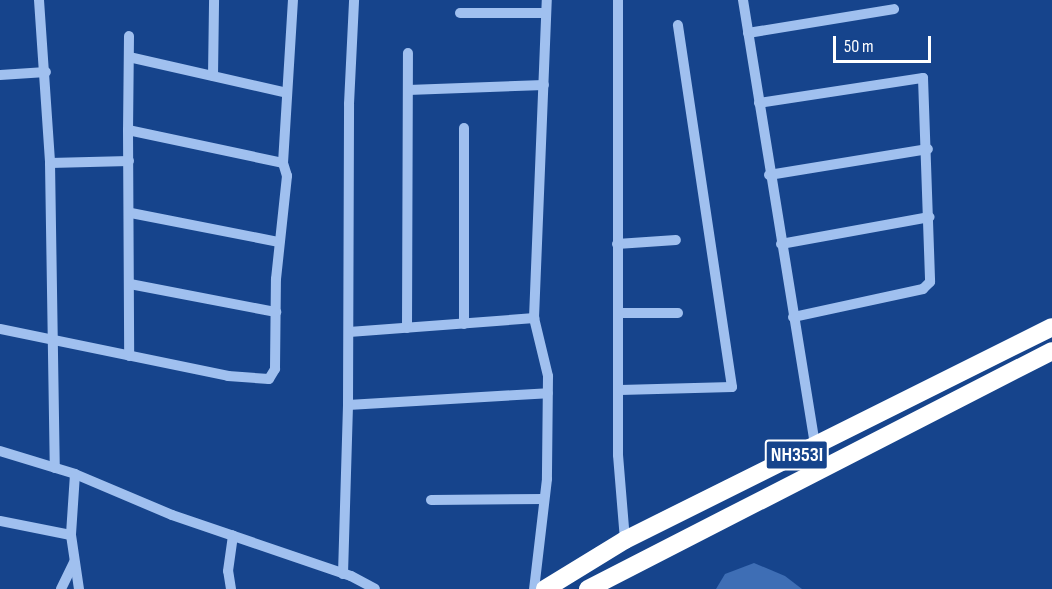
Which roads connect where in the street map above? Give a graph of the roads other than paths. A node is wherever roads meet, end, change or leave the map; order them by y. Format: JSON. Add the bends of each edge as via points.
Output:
{"nodes":[{"id":1,"x":39,"y":0,"type":"edge"},
{"id":2,"x":214,"y":0,"type":"edge"},
{"id":3,"x":293,"y":0,"type":"edge"},
{"id":4,"x":354,"y":0,"type":"edge"},
{"id":5,"x":547,"y":0,"type":"edge"},
{"id":6,"x":618,"y":0,"type":"edge"},
{"id":7,"x":743,"y":0,"type":"edge"},
{"id":8,"x":894,"y":9,"type":"dead end"},
{"id":9,"x":460,"y":13,"type":"dead end"},
{"id":10,"x":546,"y":13,"type":"junction"},
{"id":11,"x":678,"y":25,"type":"dead end"},
{"id":12,"x":748,"y":33,"type":"junction"},
{"id":13,"x":129,"y":36,"type":"dead end"},
{"id":14,"x":408,"y":53,"type":"dead end"},
{"id":15,"x":129,"y":57,"type":"junction"},
{"id":16,"x":46,"y":72,"type":"junction"},
{"id":17,"x":0,"y":75,"type":"edge"},
{"id":18,"x":213,"y":76,"type":"junction"},
{"id":19,"x":544,"y":85,"type":"junction"},
{"id":20,"x":408,"y":90,"type":"junction"},
{"id":21,"x":287,"y":93,"type":"junction"},
{"id":22,"x":759,"y":103,"type":"junction"},
{"id":23,"x":464,"y":128,"type":"dead end"},
{"id":24,"x":128,"y":130,"type":"junction"},
{"id":25,"x":928,"y":149,"type":"junction"},
{"id":26,"x":129,"y":161,"type":"junction"},
{"id":27,"x":50,"y":163,"type":"junction"},
{"id":28,"x":283,"y":163,"type":"junction"},
{"id":29,"x":769,"y":175,"type":"junction"},
{"id":30,"x":131,"y":213,"type":"junction"},
{"id":31,"x":930,"y":217,"type":"junction"},
{"id":32,"x":676,"y":240,"type":"dead end"},
{"id":33,"x":279,"y":242,"type":"junction"},
{"id":34,"x":617,"y":244,"type":"junction"},
{"id":35,"x":781,"y":244,"type":"junction"},
{"id":36,"x":130,"y":284,"type":"junction"},
{"id":37,"x":276,"y":312,"type":"junction"},
{"id":38,"x":618,"y":313,"type":"junction"},
{"id":39,"x":678,"y":313,"type":"dead end"},
{"id":40,"x":793,"y":317,"type":"junction"},
{"id":41,"x":534,"y":318,"type":"junction"},
{"id":42,"x":464,"y":324,"type":"junction"},
{"id":43,"x":1052,"y":327,"type":"edge"},
{"id":44,"x":407,"y":328,"type":"junction"},
{"id":45,"x":0,"y":329,"type":"edge"},
{"id":46,"x":349,"y":332,"type":"junction"},
{"id":47,"x":54,"y":341,"type":"junction"},
{"id":48,"x":1052,"y":351,"type":"edge"},
{"id":49,"x":129,"y":356,"type":"junction"},
{"id":50,"x":620,"y":390,"type":"junction"},
{"id":51,"x":548,"y":393,"type":"junction"},
{"id":52,"x":348,"y":405,"type":"junction"},
{"id":53,"x":815,"y":447,"type":"junction"},
{"id":54,"x":0,"y":451,"type":"edge"},
{"id":55,"x":55,"y":468,"type":"junction"},
{"id":56,"x":75,"y":474,"type":"junction"},
{"id":57,"x":544,"y":499,"type":"junction"},
{"id":58,"x":431,"y":500,"type":"dead end"},
{"id":59,"x":0,"y":521,"type":"edge"},
{"id":60,"x":71,"y":535,"type":"junction"},
{"id":61,"x":233,"y":536,"type":"junction"},
{"id":62,"x":625,"y":540,"type":"junction"},
{"id":63,"x":74,"y":562,"type":"junction"},
{"id":64,"x":343,"y":574,"type":"junction"},
{"id":65,"x":61,"y":589,"type":"edge"},
{"id":66,"x":79,"y":589,"type":"edge"},
{"id":67,"x":231,"y":589,"type":"edge"},
{"id":68,"x":375,"y":589,"type":"edge"},
{"id":69,"x":534,"y":589,"type":"edge"},
{"id":70,"x":545,"y":589,"type":"edge"},
{"id":71,"x":588,"y":589,"type":"edge"}],
"edges":[{"from":1,"to":16,"type":"street"},
{"from":2,"to":18,"type":"street"},
{"from":3,"to":21,"type":"street"},
{"from":4,"to":46,"type":"street","via":[[349,104]]},
{"from":5,"to":10,"type":"street"},
{"from":6,"to":34,"type":"street"},
{"from":7,"to":12,"type":"street"},
{"from":8,"to":12,"type":"street"},
{"from":9,"to":10,"type":"street"},
{"from":10,"to":19,"type":"street"},
{"from":11,"to":50,"type":"street","via":[[732,387]]},
{"from":12,"to":22,"type":"street"},
{"from":13,"to":15,"type":"street"},
{"from":14,"to":20,"type":"street"},
{"from":15,"to":18,"type":"street"},
{"from":15,"to":24,"type":"street"},
{"from":16,"to":17,"type":"street"},
{"from":16,"to":27,"type":"street"},
{"from":18,"to":21,"type":"street"},
{"from":19,"to":20,"type":"street"},
{"from":19,"to":41,"type":"street"},
{"from":20,"to":44,"type":"street"},
{"from":21,"to":28,"type":"street"},
{"from":22,"to":25,"type":"street","via":[[923,78]]},
{"from":22,"to":29,"type":"street"},
{"from":23,"to":42,"type":"street"},
{"from":24,"to":26,"type":"street"},
{"from":24,"to":28,"type":"street"},
{"from":25,"to":29,"type":"street"},
{"from":25,"to":31,"type":"street"},
{"from":26,"to":27,"type":"street"},
{"from":26,"to":30,"type":"street"},
{"from":27,"to":47,"type":"street"},
{"from":28,"to":33,"type":"street","via":[[286,176]]},
{"from":29,"to":35,"type":"street"},
{"from":30,"to":33,"type":"street"},
{"from":30,"to":36,"type":"street"},
{"from":31,"to":35,"type":"street"},
{"from":31,"to":40,"type":"street","via":[[930,282],[923,289]]},
{"from":32,"to":34,"type":"street"},
{"from":33,"to":37,"type":"street"},
{"from":34,"to":38,"type":"street"},
{"from":35,"to":40,"type":"street"},
{"from":36,"to":37,"type":"street"},
{"from":36,"to":49,"type":"street"},
{"from":37,"to":49,"type":"street","via":[[275,369],[269,379],[228,376]]},
{"from":38,"to":39,"type":"street"},
{"from":38,"to":50,"type":"street"},
{"from":40,"to":53,"type":"street"},
{"from":41,"to":42,"type":"street"},
{"from":41,"to":51,"type":"street","via":[[548,376]]},
{"from":42,"to":44,"type":"street"},
{"from":43,"to":53,"type":"highway","number":"NH353I"},
{"from":44,"to":46,"type":"street"},
{"from":45,"to":47,"type":"street"},
{"from":46,"to":52,"type":"street"},
{"from":47,"to":49,"type":"street"},
{"from":47,"to":55,"type":"street"},
{"from":48,"to":71,"type":"highway","number":"NH353I"},
{"from":50,"to":62,"type":"street","via":[[618,455]]},
{"from":51,"to":52,"type":"street"},
{"from":51,"to":57,"type":"street"},
{"from":52,"to":64,"type":"street"},
{"from":53,"to":62,"type":"highway","number":"NH353I"},
{"from":54,"to":55,"type":"street"},
{"from":55,"to":56,"type":"street"},
{"from":56,"to":60,"type":"street"},
{"from":56,"to":61,"type":"street"},
{"from":57,"to":58,"type":"street"},
{"from":57,"to":69,"type":"street"},
{"from":59,"to":60,"type":"street"},
{"from":60,"to":63,"type":"street"},
{"from":61,"to":64,"type":"street"},
{"from":61,"to":67,"type":"street","via":[[228,571]]},
{"from":62,"to":70,"type":"highway","number":"NH353I"},
{"from":63,"to":65,"type":"street"},
{"from":63,"to":66,"type":"street"},
{"from":64,"to":68,"type":"street"}]}
